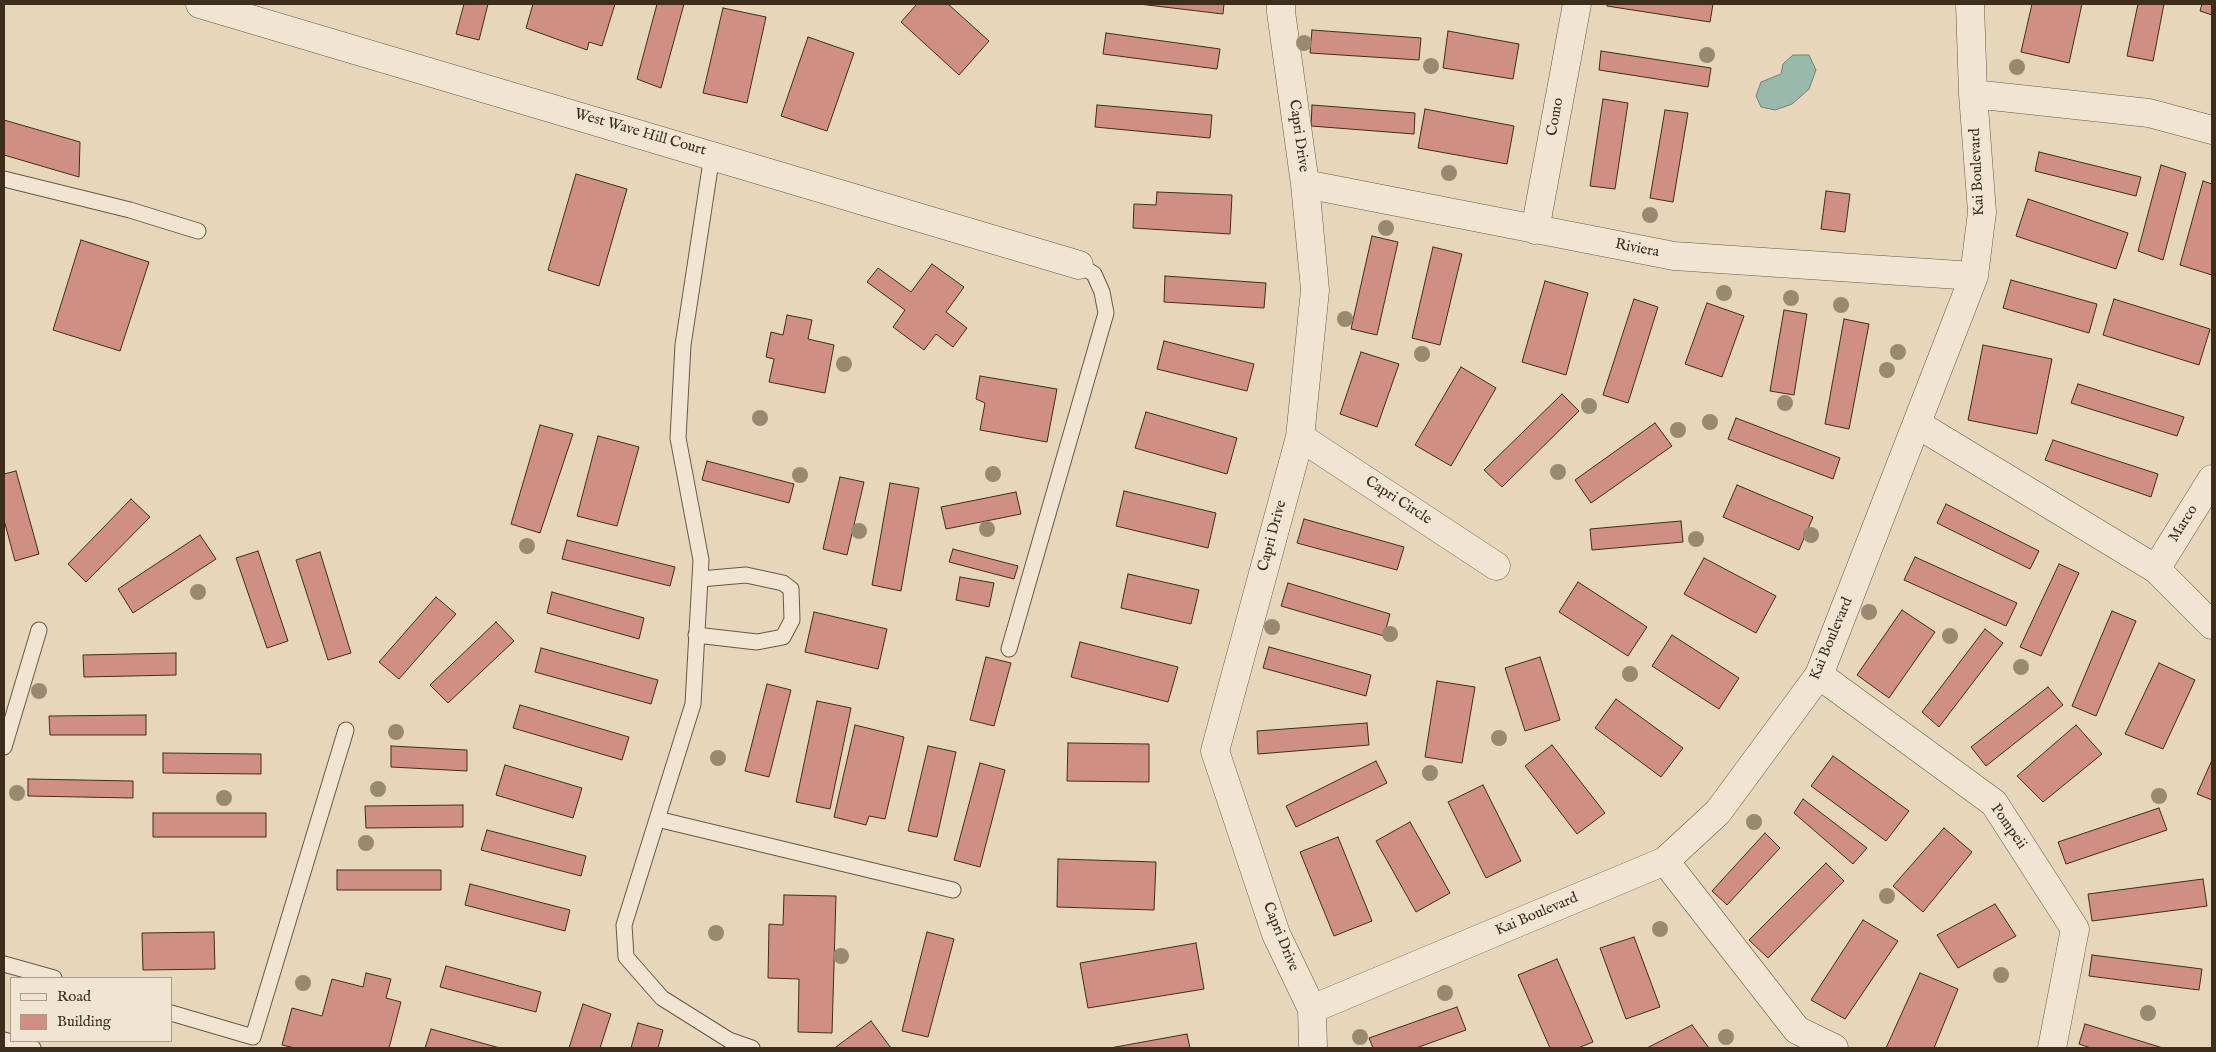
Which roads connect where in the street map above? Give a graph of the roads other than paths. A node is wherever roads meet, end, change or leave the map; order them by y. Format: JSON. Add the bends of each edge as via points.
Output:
{"nodes":[{"id":1,"x":200,"y":4,"type":"edge"},
{"id":2,"x":1281,"y":4,"type":"edge"},
{"id":3,"x":1577,"y":4,"type":"edge"},
{"id":4,"x":1970,"y":4,"type":"edge"},
{"id":5,"x":1973,"y":94,"type":"junction"},
{"id":6,"x":2212,"y":130,"type":"edge"},
{"id":7,"x":712,"y":155,"type":"junction"},
{"id":8,"x":4,"y":179,"type":"edge"},
{"id":9,"x":1305,"y":184,"type":"junction"},
{"id":10,"x":1535,"y":230,"type":"junction"},
{"id":11,"x":198,"y":231,"type":"dead end"},
{"id":12,"x":1079,"y":265,"type":"joint"},
{"id":13,"x":1974,"y":276,"type":"junction"},
{"id":14,"x":1917,"y":424,"type":"junction"},
{"id":15,"x":1300,"y":437,"type":"junction"},
{"id":16,"x":2212,"y":479,"type":"edge"},
{"id":17,"x":1496,"y":566,"type":"dead end"},
{"id":18,"x":2156,"y":569,"type":"junction"},
{"id":19,"x":700,"y":580,"type":"junction"},
{"id":20,"x":2212,"y":625,"type":"edge"},
{"id":21,"x":39,"y":630,"type":"dead end"},
{"id":22,"x":696,"y":635,"type":"junction"},
{"id":23,"x":1009,"y":649,"type":"dead end"},
{"id":24,"x":1819,"y":675,"type":"junction"},
{"id":25,"x":346,"y":730,"type":"dead end"},
{"id":26,"x":4,"y":747,"type":"edge"},
{"id":27,"x":657,"y":819,"type":"junction"},
{"id":28,"x":1666,"y":861,"type":"junction"},
{"id":29,"x":953,"y":890,"type":"dead end"},
{"id":30,"x":4,"y":964,"type":"edge"},
{"id":31,"x":50,"y":977,"type":"edge"},
{"id":32,"x":1312,"y":1009,"type":"junction"},
{"id":33,"x":172,"y":1013,"type":"edge"},
{"id":34,"x":11,"y":1042,"type":"edge"},
{"id":35,"x":1310,"y":1047,"type":"edge"},
{"id":36,"x":33,"y":1048,"type":"edge"},
{"id":37,"x":752,"y":1048,"type":"edge"},
{"id":38,"x":1834,"y":1048,"type":"edge"},
{"id":39,"x":2052,"y":1048,"type":"edge"}],
"edges":[{"from":1,"to":7,"type":"street","name":"West Wave Hill Court"},
{"from":2,"to":9,"type":"street","name":"Capri Drive"},
{"from":3,"to":10,"type":"street","name":"Como"},
{"from":4,"to":5,"type":"street","name":"Kai Boulevard"},
{"from":5,"to":6,"type":"street","via":[[2149,113]]},
{"from":5,"to":13,"type":"street","name":"Kai Boulevard","via":[[1982,212]]},
{"from":7,"to":12,"type":"street","name":"West Wave Hill Court"},
{"from":7,"to":19,"type":"lane","via":[[683,345],[678,438],[701,560]]},
{"from":8,"to":11,"type":"lane","via":[[130,210]]},
{"from":9,"to":10,"type":"street","name":"Riviera"},
{"from":9,"to":15,"type":"street","name":"Capri Drive","via":[[1315,290]]},
{"from":10,"to":13,"type":"street","name":"Riviera","via":[[1674,256]]},
{"from":12,"to":23,"type":"lane","via":[[1094,274],[1106,313]]},
{"from":13,"to":14,"type":"street","name":"Kai Boulevard"},
{"from":14,"to":18,"type":"street"},
{"from":14,"to":24,"type":"street","name":"Kai Boulevard"},
{"from":15,"to":17,"type":"street","name":"Capri Circle"},
{"from":15,"to":32,"type":"street","name":"Capri Drive","via":[[1215,751],[1276,934]]},
{"from":16,"to":18,"type":"street","name":"Marco"},
{"from":18,"to":20,"type":"street"},
{"from":19,"to":22,"type":"lane"},
{"from":19,"to":22,"type":"lane","via":[[746,575],[783,583],[791,589],[792,620],[783,637],[757,642]]},
{"from":21,"to":26,"type":"lane"},
{"from":22,"to":27,"type":"lane","via":[[693,704]]},
{"from":24,"to":28,"type":"street","name":"Kai Boulevard","via":[[1718,812]]},
{"from":24,"to":39,"type":"street","name":"Pompeii","via":[[1994,803],[2075,929]]},
{"from":25,"to":33,"type":"lane","via":[[253,1036]]},
{"from":27,"to":29,"type":"lane"},
{"from":27,"to":37,"type":"lane","via":[[624,924],[626,957],[662,998],[729,1040]]},
{"from":28,"to":32,"type":"street","name":"Kai Boulevard"},
{"from":28,"to":38,"type":"street","via":[[1796,1030]]},
{"from":30,"to":31,"type":"lane"},
{"from":32,"to":35,"type":"street","name":"Capri Drive"},
{"from":34,"to":36,"type":"lane"}]}
